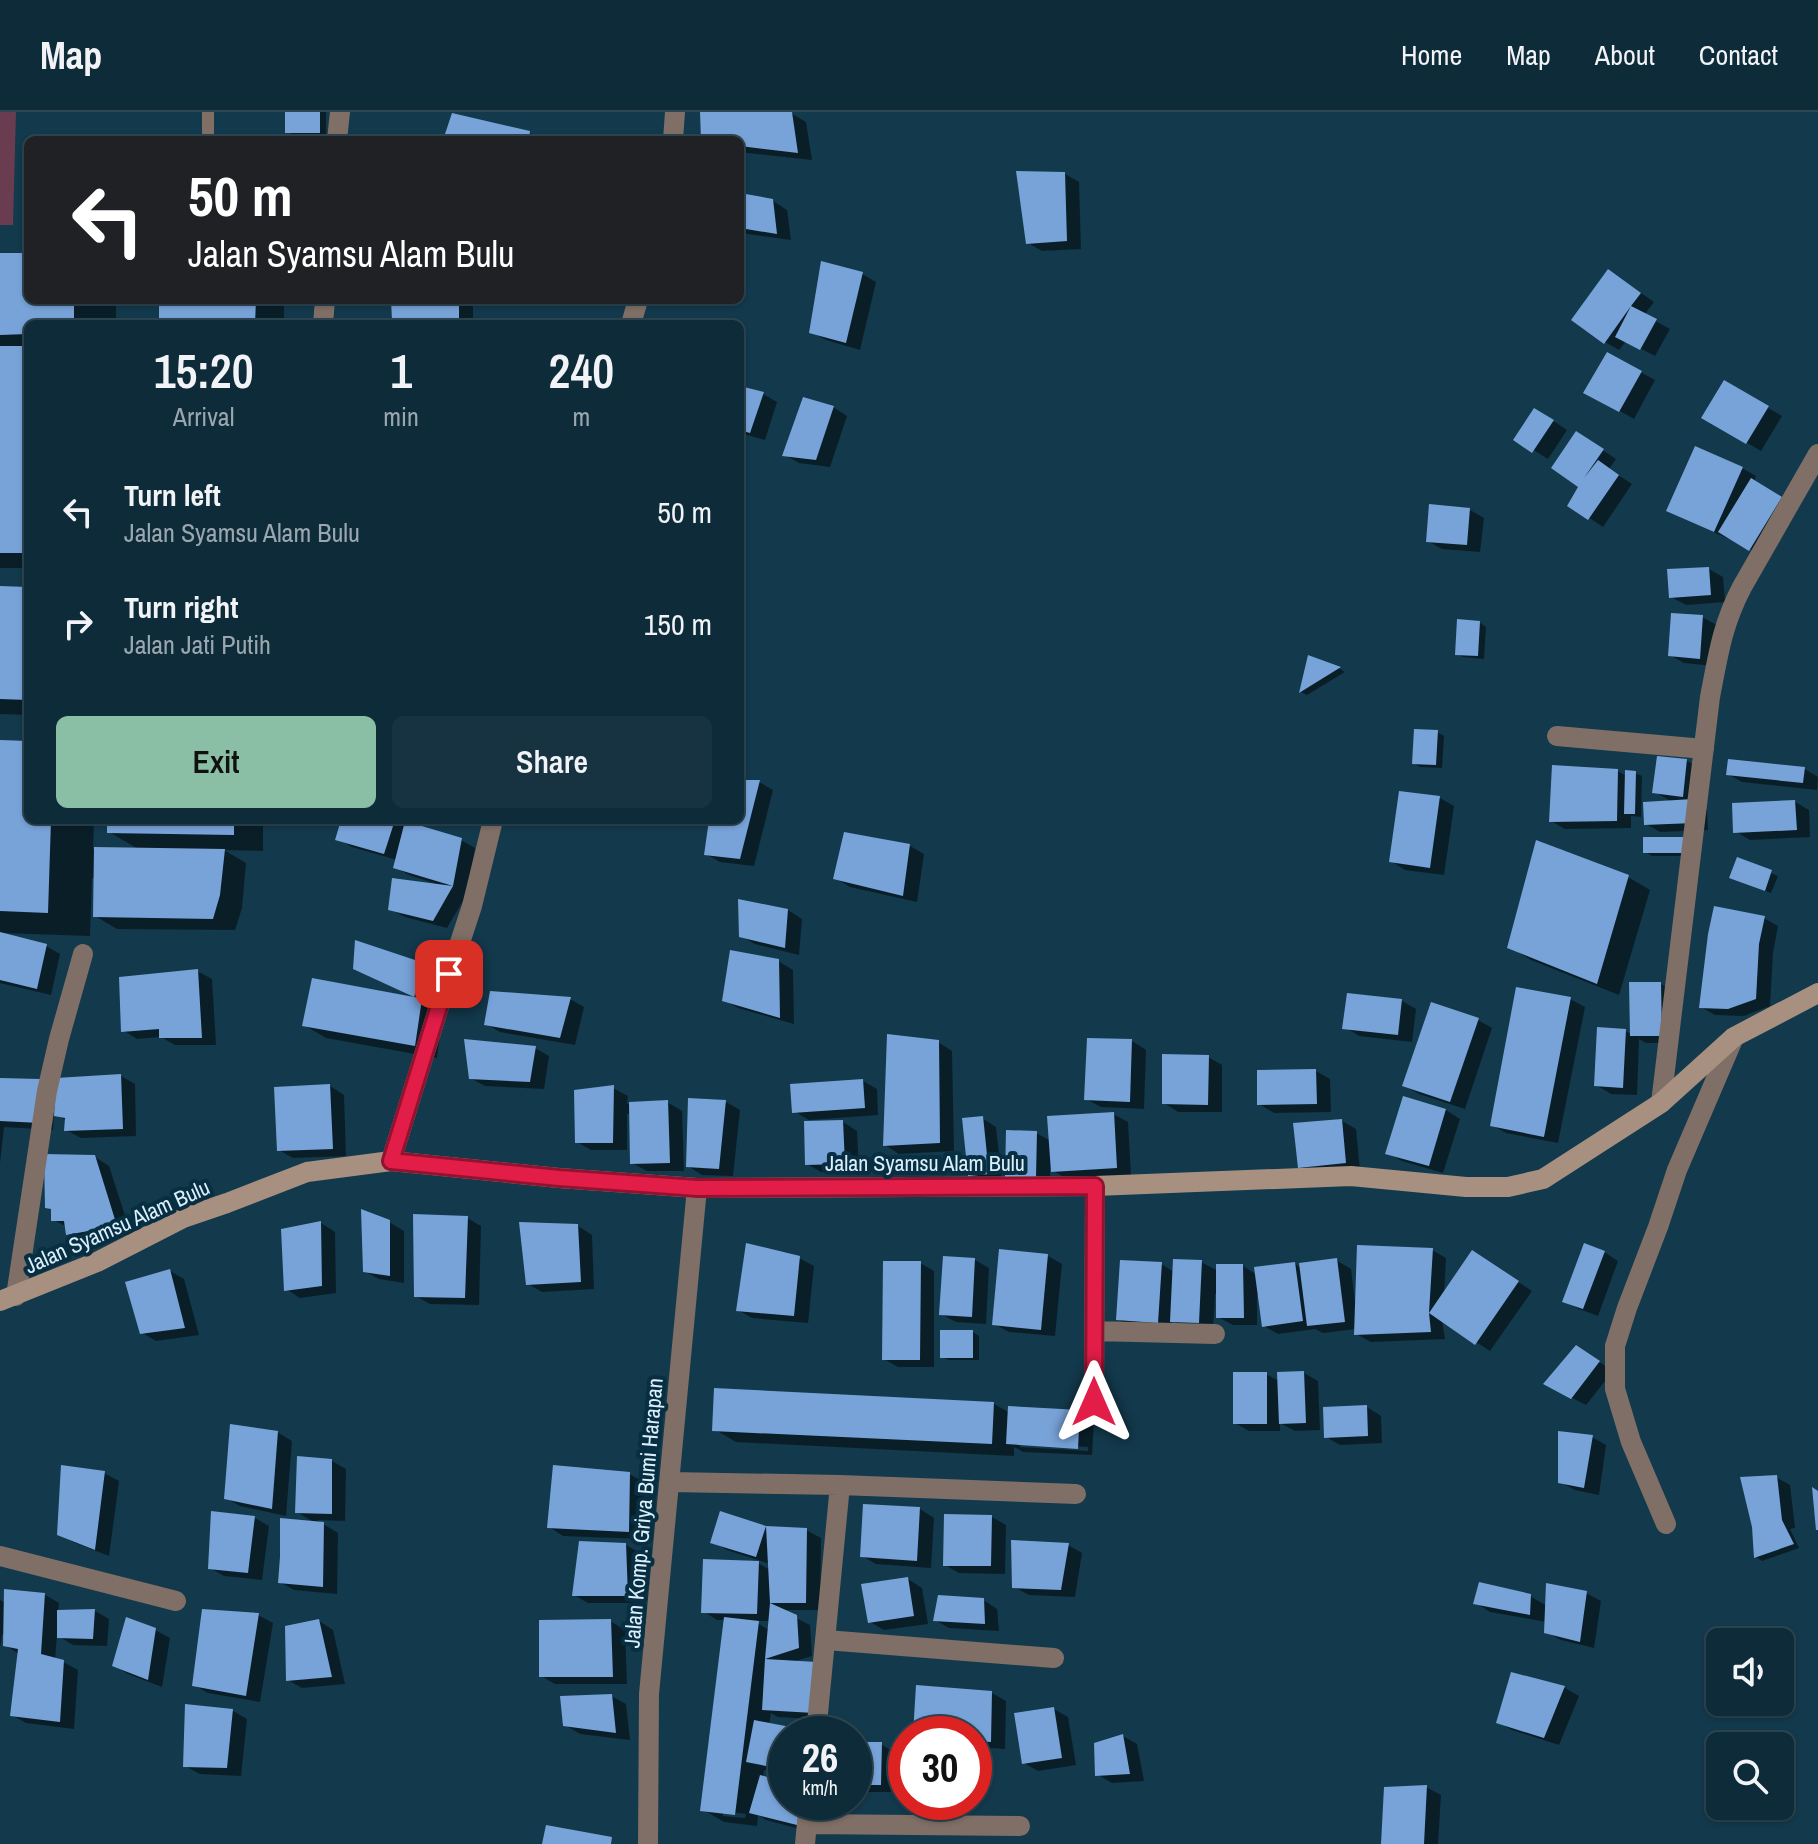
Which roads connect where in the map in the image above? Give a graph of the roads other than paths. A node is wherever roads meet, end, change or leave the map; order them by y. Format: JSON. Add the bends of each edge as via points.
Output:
{"nodes":[{"id":1,"x":208,"y":112,"type":"edge"},
{"id":2,"x":340,"y":112,"type":"edge"},
{"id":3,"x":675,"y":112,"type":"edge"},
{"id":4,"x":208,"y":136,"type":"edge"},
{"id":5,"x":337,"y":136,"type":"edge"},
{"id":6,"x":673,"y":136,"type":"edge"},
{"id":7,"x":1818,"y":454,"type":"edge"},
{"id":8,"x":1557,"y":736,"type":"dead end"},
{"id":9,"x":1704,"y":749,"type":"junction"},
{"id":10,"x":492,"y":824,"type":"edge"},
{"id":11,"x":83,"y":954,"type":"dead end"},
{"id":12,"x":1818,"y":993,"type":"edge"},
{"id":13,"x":1734,"y":1037,"type":"junction"},
{"id":14,"x":1661,"y":1103,"type":"junction"},
{"id":15,"x":391,"y":1161,"type":"junction"},
{"id":16,"x":1095,"y":1186,"type":"junction"},
{"id":17,"x":697,"y":1188,"type":"junction"},
{"id":18,"x":8,"y":1298,"type":"edge"},
{"id":19,"x":1094,"y":1331,"type":"junction"},
{"id":20,"x":1215,"y":1334,"type":"dead end"},
{"id":21,"x":1094,"y":1402,"type":"dead end"},
{"id":22,"x":670,"y":1482,"type":"junction"},
{"id":23,"x":840,"y":1485,"type":"junction"},
{"id":24,"x":1076,"y":1494,"type":"dead end"},
{"id":25,"x":1666,"y":1524,"type":"dead end"},
{"id":26,"x":0,"y":1556,"type":"edge"},
{"id":27,"x":176,"y":1601,"type":"dead end"},
{"id":28,"x":826,"y":1640,"type":"junction"},
{"id":29,"x":1054,"y":1658,"type":"dead end"},
{"id":30,"x":818,"y":1716,"type":"edge"},
{"id":31,"x":1020,"y":1826,"type":"dead end"},
{"id":32,"x":806,"y":1834,"type":"edge"},
{"id":33,"x":648,"y":1844,"type":"edge"}],
"edges":[{"from":1,"to":4,"type":"lane"},
{"from":2,"to":5,"type":"street"},
{"from":3,"to":6,"type":"street"},
{"from":7,"to":9,"type":"street","via":[[1730,610],[1721,636]]},
{"from":8,"to":9,"type":"street"},
{"from":9,"to":14,"type":"street"},
{"from":10,"to":15,"type":"street","via":[[472,906]]},
{"from":11,"to":18,"type":"street","via":[[47,1091]]},
{"from":12,"to":13,"type":"street","name":"Jalan Syamsu Alam Bulu"},
{"from":13,"to":14,"type":"street","name":"Jalan Syamsu Alam Bulu"},
{"from":13,"to":25,"type":"street","via":[[1677,1170],[1615,1346],[1615,1389]]},
{"from":14,"to":16,"type":"street","name":"Jalan Syamsu Alam Bulu","via":[[1543,1179],[1508,1187],[1351,1176]]},
{"from":15,"to":17,"type":"street","name":"Jalan Syamsu Alam Bulu"},
{"from":15,"to":18,"type":"street","name":"Jalan Syamsu Alam Bulu","via":[[307,1172],[183,1218],[97,1262]]},
{"from":16,"to":17,"type":"street","name":"Jalan Syamsu Alam Bulu"},
{"from":16,"to":19,"type":"street"},
{"from":17,"to":22,"type":"street","name":"Jalan Komp. Griya Bumi Harapan"},
{"from":19,"to":20,"type":"street"},
{"from":19,"to":21,"type":"street"},
{"from":22,"to":23,"type":"street"},
{"from":22,"to":33,"type":"street","name":"Jalan Komp. Griya Bumi Harapan","via":[[649,1694]]},
{"from":23,"to":24,"type":"street"},
{"from":23,"to":28,"type":"street"},
{"from":26,"to":27,"type":"street"},
{"from":28,"to":29,"type":"street"},
{"from":28,"to":30,"type":"street"},
{"from":31,"to":32,"type":"street"}]}
